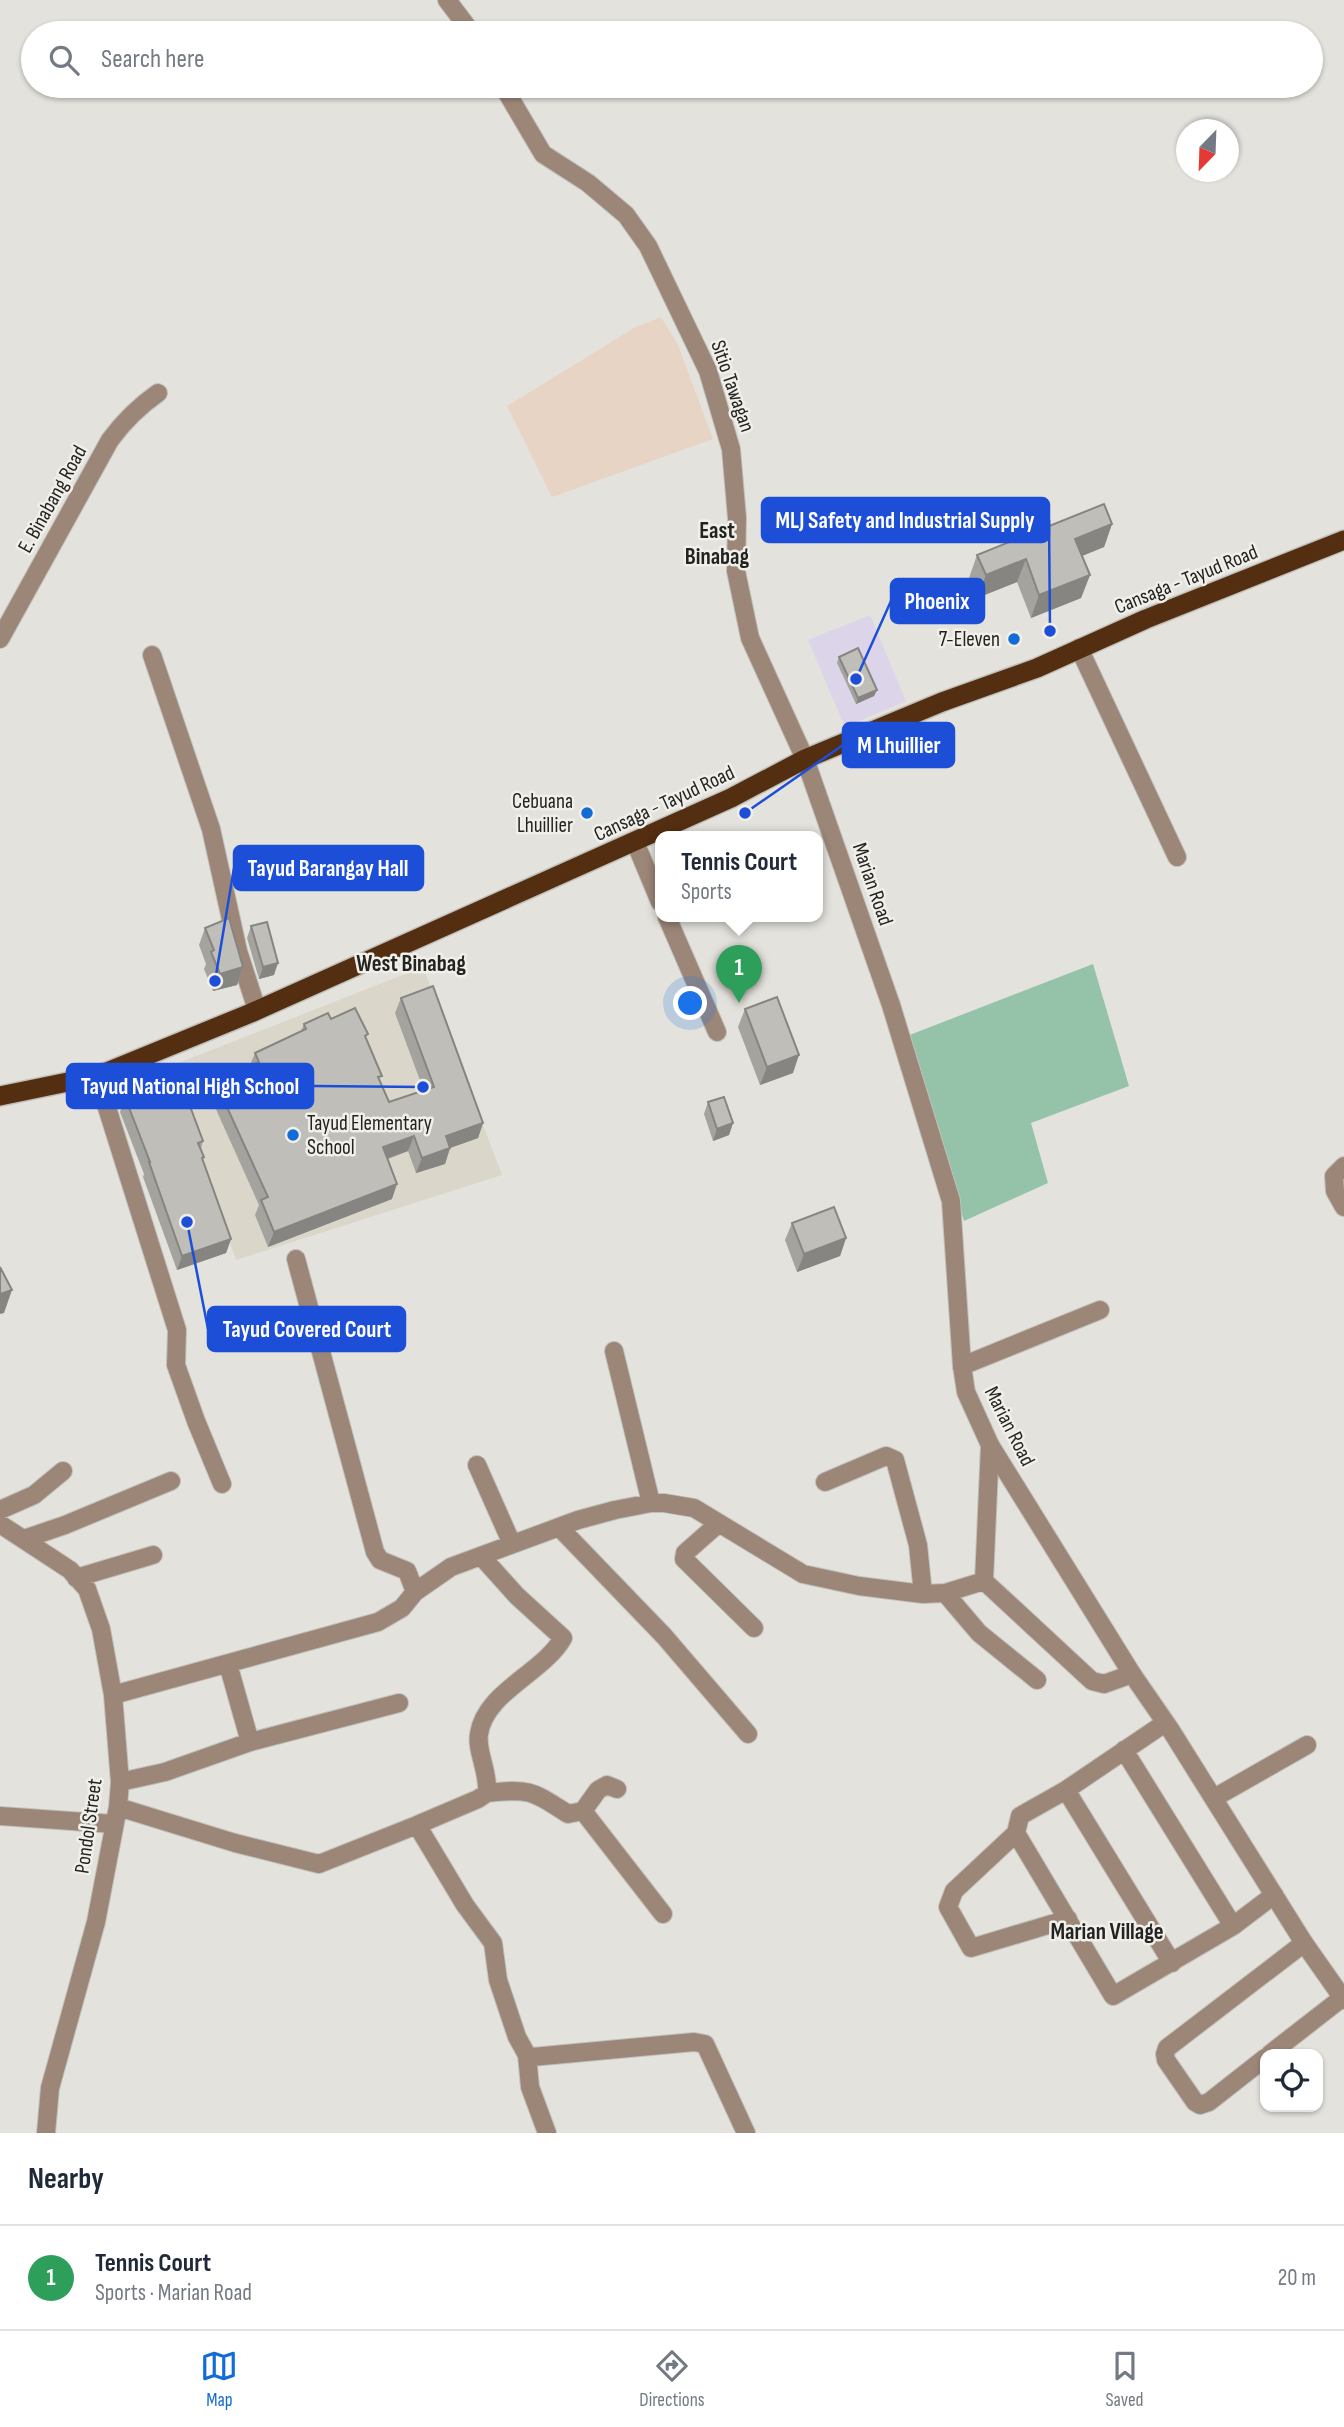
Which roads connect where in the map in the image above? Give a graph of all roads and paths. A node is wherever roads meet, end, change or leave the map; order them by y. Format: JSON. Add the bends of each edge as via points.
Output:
{"nodes":[{"id":1,"x":447,"y":0,"type":"edge"},
{"id":2,"x":463,"y":21,"type":"edge"},
{"id":3,"x":510,"y":98,"type":"edge"},
{"id":4,"x":158,"y":393,"type":"dead end"},
{"id":5,"x":1344,"y":540,"type":"edge"},
{"id":6,"x":0,"y":639,"type":"edge"},
{"id":7,"x":1079,"y":648,"type":"junction"},
{"id":8,"x":152,"y":655,"type":"dead end"},
{"id":9,"x":805,"y":759,"type":"junction"},
{"id":10,"x":659,"y":831,"type":"edge"},
{"id":11,"x":655,"y":833,"type":"edge"},
{"id":12,"x":635,"y":842,"type":"junction"},
{"id":13,"x":1177,"y":857,"type":"dead end"},
{"id":14,"x":655,"y":890,"type":"edge"},
{"id":15,"x":669,"y":922,"type":"edge"},
{"id":16,"x":257,"y":1010,"type":"junction"},
{"id":17,"x":717,"y":1032,"type":"dead end"},
{"id":18,"x":97,"y":1076,"type":"junction"},
{"id":19,"x":0,"y":1096,"type":"edge"},
{"id":20,"x":1344,"y":1166,"type":"edge"},
{"id":21,"x":1344,"y":1207,"type":"edge"},
{"id":22,"x":296,"y":1259,"type":"dead end"},
{"id":23,"x":1100,"y":1310,"type":"dead end"},
{"id":24,"x":614,"y":1351,"type":"dead end"},
{"id":25,"x":962,"y":1366,"type":"junction"},
{"id":26,"x":990,"y":1445,"type":"junction"},
{"id":27,"x":477,"y":1465,"type":"dead end"},
{"id":28,"x":63,"y":1471,"type":"dead end"},
{"id":29,"x":172,"y":1482,"type":"dead end"},
{"id":30,"x":825,"y":1482,"type":"dead end"},
{"id":31,"x":222,"y":1484,"type":"dead end"},
{"id":32,"x":651,"y":1503,"type":"junction"},
{"id":33,"x":0,"y":1510,"type":"edge"},
{"id":34,"x":719,"y":1523,"type":"junction"},
{"id":35,"x":0,"y":1524,"type":"edge"},
{"id":36,"x":559,"y":1527,"type":"junction"},
{"id":37,"x":24,"y":1539,"type":"junction"},
{"id":38,"x":512,"y":1544,"type":"junction"},
{"id":39,"x":153,"y":1555,"type":"dead end"},
{"id":40,"x":481,"y":1556,"type":"junction"},
{"id":41,"x":76,"y":1578,"type":"junction"},
{"id":42,"x":984,"y":1581,"type":"junction"},
{"id":43,"x":415,"y":1592,"type":"junction"},
{"id":44,"x":945,"y":1593,"type":"junction"},
{"id":45,"x":923,"y":1594,"type":"junction"},
{"id":46,"x":754,"y":1628,"type":"dead end"},
{"id":47,"x":228,"y":1664,"type":"junction"},
{"id":48,"x":1132,"y":1674,"type":"junction"},
{"id":49,"x":1037,"y":1680,"type":"dead end"},
{"id":50,"x":113,"y":1695,"type":"junction"},
{"id":51,"x":399,"y":1703,"type":"dead end"},
{"id":52,"x":1165,"y":1723,"type":"junction"},
{"id":53,"x":748,"y":1734,"type":"dead end"},
{"id":54,"x":250,"y":1742,"type":"junction"},
{"id":55,"x":1307,"y":1745,"type":"dead end"},
{"id":56,"x":1124,"y":1749,"type":"junction"},
{"id":57,"x":120,"y":1782,"type":"junction"},
{"id":58,"x":617,"y":1789,"type":"dead end"},
{"id":59,"x":1066,"y":1790,"type":"junction"},
{"id":60,"x":487,"y":1793,"type":"junction"},
{"id":61,"x":1214,"y":1798,"type":"junction"},
{"id":62,"x":583,"y":1811,"type":"junction"},
{"id":63,"x":0,"y":1816,"type":"edge"},
{"id":64,"x":116,"y":1816,"type":"junction"},
{"id":65,"x":417,"y":1825,"type":"junction"},
{"id":66,"x":1016,"y":1833,"type":"junction"},
{"id":67,"x":1274,"y":1895,"type":"junction"},
{"id":68,"x":663,"y":1914,"type":"dead end"},
{"id":69,"x":1068,"y":1919,"type":"junction"},
{"id":70,"x":1233,"y":1926,"type":"junction"},
{"id":71,"x":1304,"y":1943,"type":"junction"},
{"id":72,"x":1172,"y":1963,"type":"junction"},
{"id":73,"x":1343,"y":1999,"type":"edge"},
{"id":74,"x":1277,"y":2049,"type":"edge"},
{"id":75,"x":527,"y":2055,"type":"junction"},
{"id":76,"x":1260,"y":2062,"type":"edge"},
{"id":77,"x":46,"y":2133,"type":"edge"},
{"id":78,"x":547,"y":2133,"type":"edge"},
{"id":79,"x":746,"y":2133,"type":"edge"}],
"edges":[{"from":1,"to":2,"type":"street"},
{"from":3,"to":9,"type":"street","name":"Sitio Tawagan","via":[[543,154],[626,215],[648,246],[708,371],[731,449],[736,572],[750,638]]},
{"from":4,"to":6,"type":"street","name":"E. Binabang Road","via":[[140,405],[110,440]]},
{"from":5,"to":7,"type":"highway","name":"Cansaga - Tayud Road"},
{"from":7,"to":9,"type":"highway","name":"Cansaga - Tayud Road"},
{"from":7,"to":13,"type":"street"},
{"from":8,"to":16,"type":"street","via":[[211,829],[238,951]]},
{"from":9,"to":10,"type":"highway","name":"Cansaga - Tayud Road"},
{"from":9,"to":25,"type":"street","name":"Marian Road","via":[[891,1005],[951,1201]]},
{"from":11,"to":12,"type":"highway","name":"Cansaga - Tayud Road"},
{"from":12,"to":14,"type":"street"},
{"from":12,"to":16,"type":"highway","name":"Cansaga - Tayud Road"},
{"from":15,"to":17,"type":"street"},
{"from":16,"to":18,"type":"highway","name":"Cansaga - Tayud Road"},
{"from":18,"to":19,"type":"highway","name":"Cansaga - Tayud Road"},
{"from":18,"to":31,"type":"street","via":[[177,1330],[176,1365]]},
{"from":20,"to":21,"type":"street","via":[[1334,1176],[1335,1191]]},
{"from":22,"to":43,"type":"street","via":[[375,1552],[380,1560],[407,1572]]},
{"from":23,"to":25,"type":"street"},
{"from":24,"to":32,"type":"street"},
{"from":25,"to":26,"type":"street","name":"Marian Road","via":[[966,1392]]},
{"from":26,"to":42,"type":"street"},
{"from":26,"to":48,"type":"street","name":"Marian Road"},
{"from":27,"to":38,"type":"street"},
{"from":28,"to":33,"type":"street","via":[[34,1495]]},
{"from":29,"to":37,"type":"street"},
{"from":30,"to":45,"type":"street","via":[[886,1456],[895,1460],[918,1545]]},
{"from":32,"to":34,"type":"street","via":[[694,1508]]},
{"from":32,"to":36,"type":"street"},
{"from":34,"to":45,"type":"street","via":[[803,1574]]},
{"from":34,"to":46,"type":"street","via":[[684,1559]]},
{"from":35,"to":37,"type":"street","name":"Pondol Street"},
{"from":36,"to":38,"type":"street"},
{"from":36,"to":53,"type":"street","via":[[664,1636]]},
{"from":37,"to":41,"type":"street","name":"Pondol Street"},
{"from":38,"to":40,"type":"street"},
{"from":39,"to":41,"type":"street"},
{"from":40,"to":43,"type":"street","via":[[451,1567]]},
{"from":40,"to":60,"type":"street","via":[[563,1638],[556,1651],[515,1684],[483,1721],[478,1736]]},
{"from":41,"to":50,"type":"street","name":"Pondol Street","via":[[87,1589],[101,1629]]},
{"from":42,"to":44,"type":"street"},
{"from":42,"to":48,"type":"street","via":[[1092,1681],[1104,1684]]},
{"from":43,"to":47,"type":"street","via":[[402,1608],[378,1622]]},
{"from":44,"to":45,"type":"street"},
{"from":44,"to":49,"type":"street","via":[[979,1633]]},
{"from":47,"to":50,"type":"street"},
{"from":47,"to":54,"type":"street"},
{"from":48,"to":52,"type":"street","name":"Marian Road"},
{"from":50,"to":57,"type":"street","name":"Pondol Street"},
{"from":51,"to":54,"type":"street"},
{"from":52,"to":56,"type":"street"},
{"from":52,"to":61,"type":"street","name":"Marian Road"},
{"from":54,"to":57,"type":"street","via":[[165,1772]]},
{"from":55,"to":61,"type":"street"},
{"from":56,"to":59,"type":"street"},
{"from":56,"to":70,"type":"street"},
{"from":57,"to":64,"type":"street","name":"Pondol Street"},
{"from":58,"to":62,"type":"street","via":[[607,1784]]},
{"from":59,"to":66,"type":"street","via":[[1020,1816]]},
{"from":59,"to":72,"type":"street"},
{"from":60,"to":62,"type":"street","via":[[520,1789],[568,1814]]},
{"from":60,"to":65,"type":"street"},
{"from":61,"to":67,"type":"street","name":"Marian Road"},
{"from":62,"to":68,"type":"street"},
{"from":63,"to":64,"type":"street"},
{"from":64,"to":65,"type":"street","via":[[319,1864]]},
{"from":64,"to":77,"type":"street","name":"Pondol Street","via":[[96,1922],[50,2088]]},
{"from":65,"to":75,"type":"street","via":[[493,1943],[498,1980]]},
{"from":66,"to":69,"type":"street"},
{"from":66,"to":69,"type":"street","via":[[950,1898],[948,1907],[971,1948]]},
{"from":67,"to":70,"type":"street"},
{"from":67,"to":71,"type":"street","name":"Marian Road"},
{"from":69,"to":72,"type":"street","via":[[1113,1996]]},
{"from":70,"to":72,"type":"street"},
{"from":71,"to":73,"type":"street","name":"Marian Road"},
{"from":71,"to":76,"type":"street","via":[[1165,2054],[1200,2105]]},
{"from":73,"to":74,"type":"street"},
{"from":75,"to":78,"type":"street","via":[[530,2087]]},
{"from":75,"to":79,"type":"street","via":[[705,2044]]}]}
